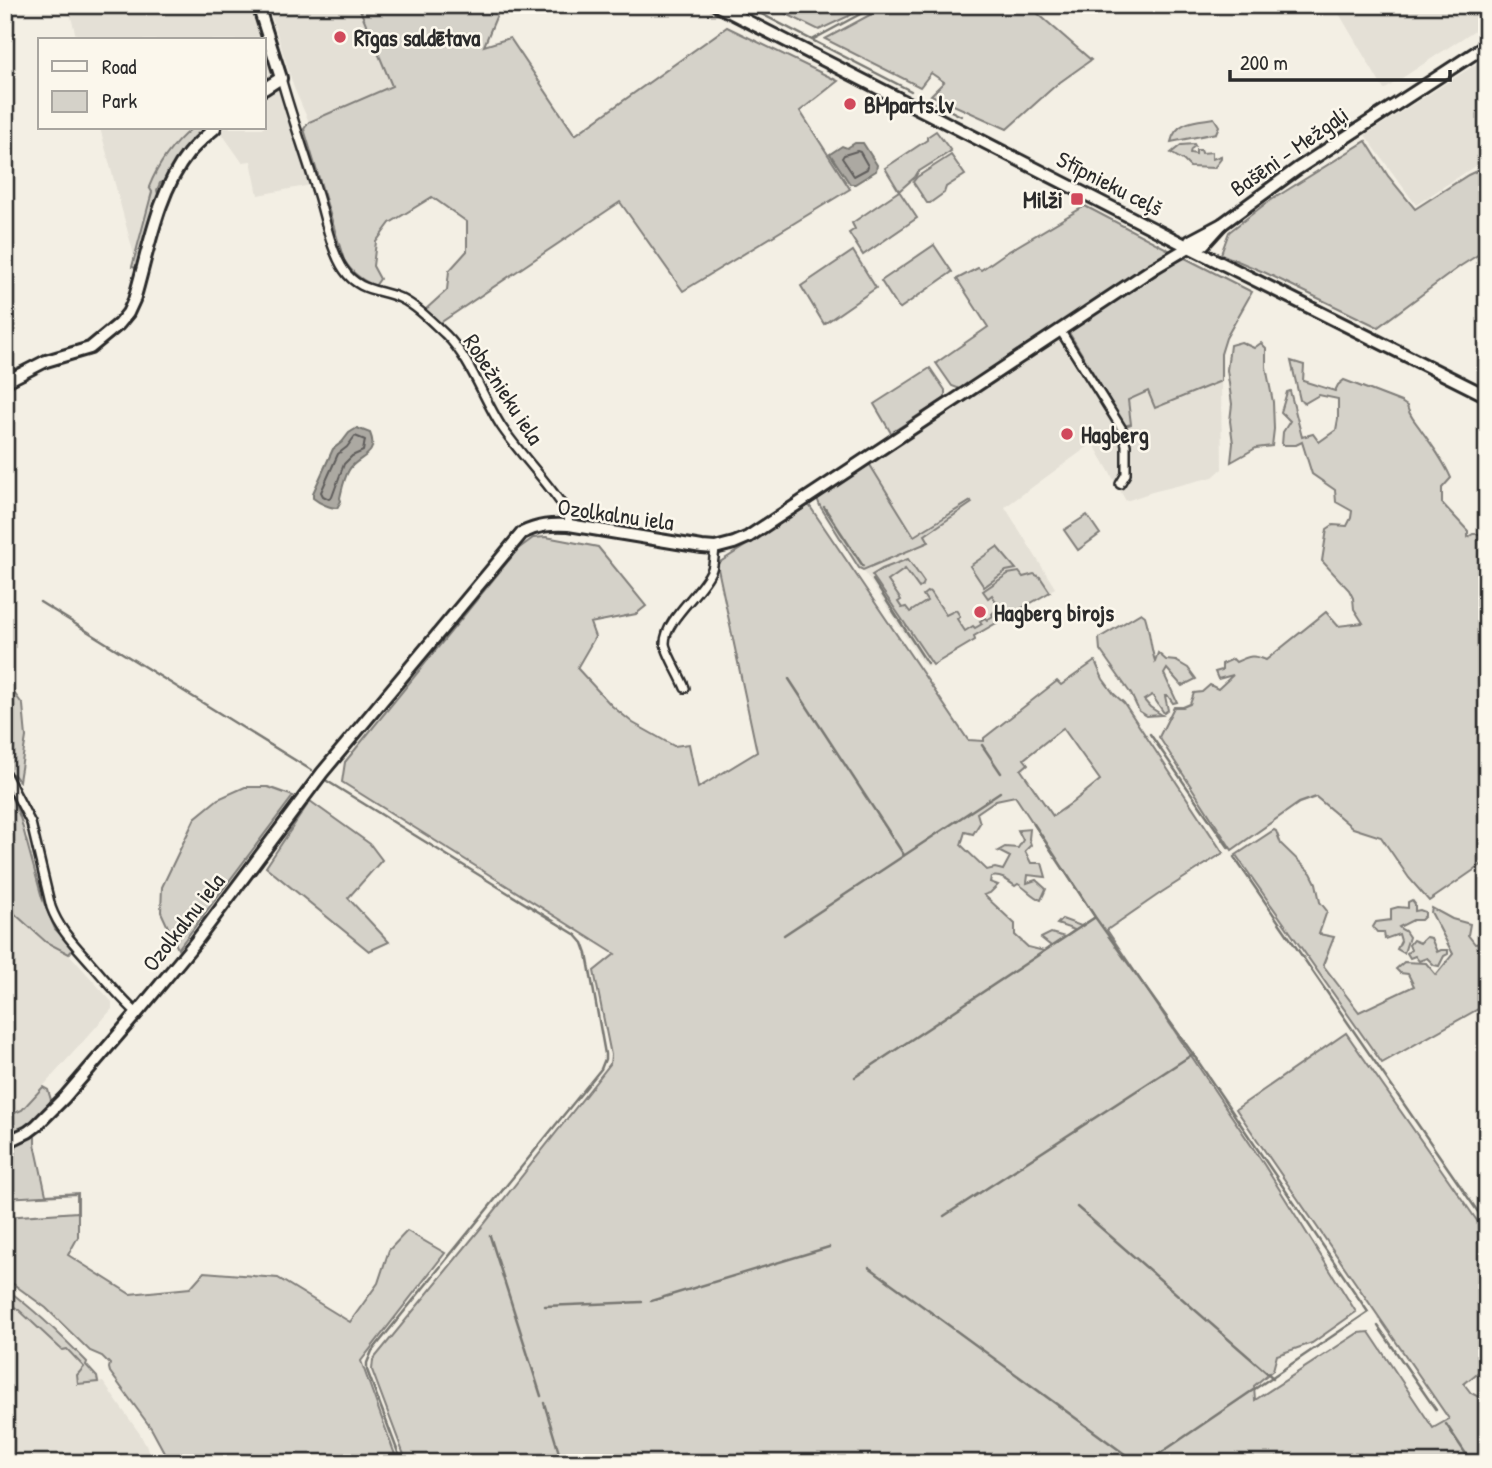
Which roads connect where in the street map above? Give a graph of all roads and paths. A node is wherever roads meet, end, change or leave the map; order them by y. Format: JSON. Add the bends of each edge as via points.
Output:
{"nodes":[{"id":1,"x":258,"y":5,"type":"edge"},
{"id":2,"x":716,"y":5,"type":"edge"},
{"id":3,"x":1487,"y":45,"type":"edge"},
{"id":4,"x":281,"y":78,"type":"junction"},
{"id":5,"x":266,"y":88,"type":"edge"},
{"id":6,"x":213,"y":130,"type":"edge"},
{"id":7,"x":1189,"y":247,"type":"junction"},
{"id":8,"x":1060,"y":330,"type":"junction"},
{"id":9,"x":5,"y":382,"type":"edge"},
{"id":10,"x":1487,"y":396,"type":"edge"},
{"id":11,"x":1119,"y":484,"type":"dead end"},
{"id":12,"x":569,"y":525,"type":"junction"},
{"id":13,"x":715,"y":548,"type":"junction"},
{"id":14,"x":685,"y":688,"type":"dead end"},
{"id":15,"x":5,"y":773,"type":"edge"},
{"id":16,"x":137,"y":1013,"type":"junction"},
{"id":17,"x":5,"y":1143,"type":"edge"}],
"edges":[{"from":1,"to":4,"type":"street"},
{"from":2,"to":7,"type":"street","name":"Stīpnieku ceļš"},
{"from":3,"to":7,"type":"street","name":"Bašēni – Mežgaļi","via":[[1190,241]]},
{"from":4,"to":5,"type":"street"},
{"from":4,"to":12,"type":"street","name":"Robežnieku iela","via":[[344,270],[359,284],[408,303],[454,344],[502,426],[563,506]]},
{"from":6,"to":9,"type":"street","via":[[187,155],[167,191],[134,300],[119,324],[90,348],[46,361]]},
{"from":7,"to":8,"type":"street","name":"Ozolkalnu iela"},
{"from":7,"to":10,"type":"street","name":"Stīpnieku ceļš"},
{"from":8,"to":11,"type":"street","via":[[1122,429],[1126,474]]},
{"from":8,"to":13,"type":"street","name":"Ozolkalnu iela","via":[[748,537]]},
{"from":12,"to":13,"type":"street","name":"Ozolkalnu iela"},
{"from":12,"to":16,"type":"street","name":"Ozolkalnu iela","via":[[533,528],[513,541],[322,773]]},
{"from":13,"to":14,"type":"street","via":[[712,568],[667,634],[665,644]]},
{"from":15,"to":16,"type":"street","via":[[31,823],[55,919]]},
{"from":16,"to":17,"type":"street","name":"Ozolkalnu iela","via":[[37,1126]]}]}
